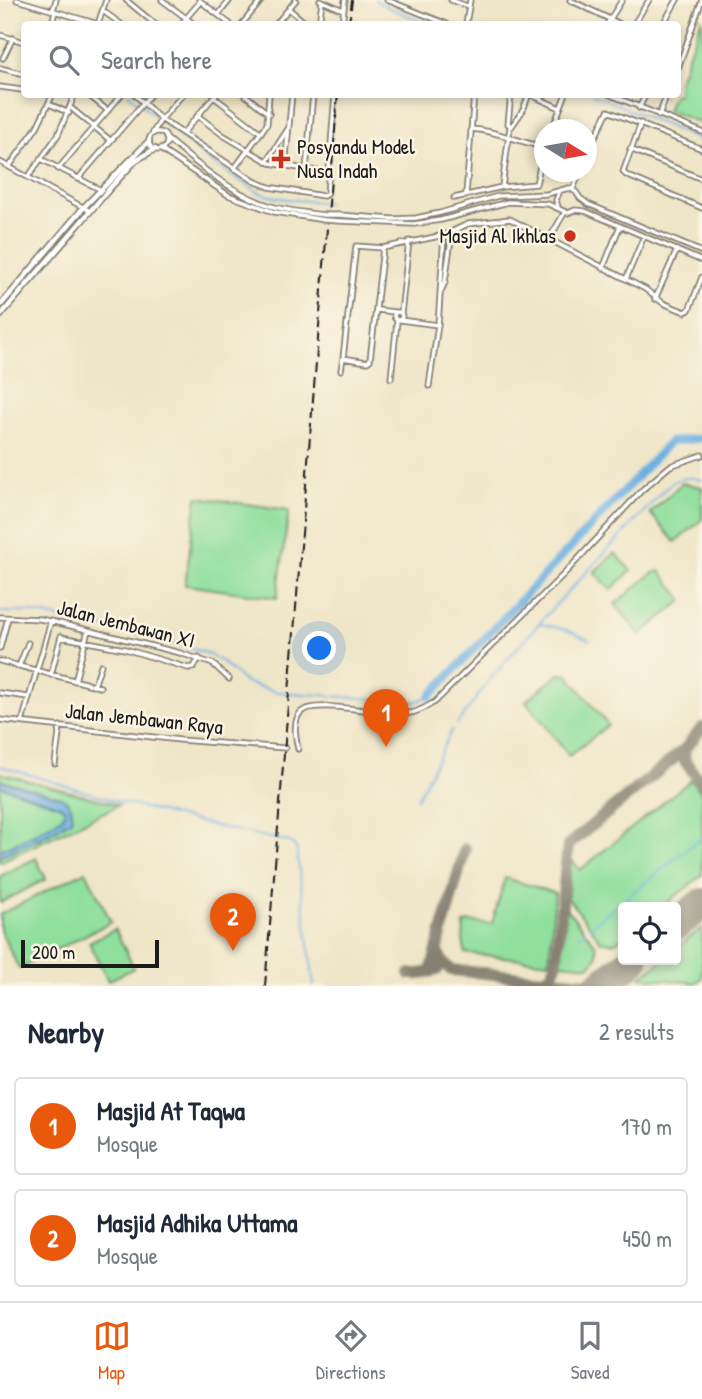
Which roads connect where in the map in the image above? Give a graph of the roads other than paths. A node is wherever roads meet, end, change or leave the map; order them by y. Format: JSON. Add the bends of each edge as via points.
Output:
{"nodes":[{"id":1,"x":18,"y":0,"type":"edge"},
{"id":2,"x":56,"y":0,"type":"edge"},
{"id":3,"x":106,"y":0,"type":"edge"},
{"id":4,"x":126,"y":0,"type":"edge"},
{"id":5,"x":162,"y":0,"type":"edge"},
{"id":6,"x":200,"y":0,"type":"edge"},
{"id":7,"x":230,"y":0,"type":"edge"},
{"id":8,"x":262,"y":0,"type":"edge"},
{"id":9,"x":296,"y":0,"type":"edge"},
{"id":10,"x":345,"y":0,"type":"edge"},
{"id":11,"x":387,"y":0,"type":"edge"},
{"id":12,"x":451,"y":0,"type":"edge"},
{"id":13,"x":470,"y":0,"type":"edge"},
{"id":14,"x":622,"y":0,"type":"edge"},
{"id":15,"x":649,"y":0,"type":"edge"},
{"id":16,"x":677,"y":0,"type":"edge"},
{"id":17,"x":693,"y":0,"type":"edge"},
{"id":18,"x":321,"y":1,"type":"edge"},
{"id":19,"x":573,"y":1,"type":"edge"},
{"id":20,"x":701,"y":2,"type":"edge"},
{"id":21,"x":469,"y":7,"type":"junction"},
{"id":22,"x":289,"y":9,"type":"junction"},
{"id":23,"x":54,"y":10,"type":"junction"},
{"id":24,"x":102,"y":10,"type":"junction"},
{"id":25,"x":344,"y":10,"type":"junction"},
{"id":26,"x":218,"y":15,"type":"junction"},
{"id":27,"x":186,"y":18,"type":"junction"},
{"id":28,"x":610,"y":19,"type":"junction"},
{"id":29,"x":52,"y":21,"type":"edge"},
{"id":30,"x":89,"y":21,"type":"edge"},
{"id":31,"x":99,"y":21,"type":"edge"},
{"id":32,"x":117,"y":21,"type":"edge"},
{"id":33,"x":151,"y":21,"type":"edge"},
{"id":34,"x":184,"y":21,"type":"edge"},
{"id":35,"x":190,"y":21,"type":"edge"},
{"id":36,"x":226,"y":21,"type":"edge"},
{"id":37,"x":244,"y":21,"type":"edge"},
{"id":38,"x":279,"y":21,"type":"edge"},
{"id":39,"x":300,"y":21,"type":"edge"},
{"id":40,"x":319,"y":21,"type":"edge"},
{"id":41,"x":342,"y":21,"type":"edge"},
{"id":42,"x":440,"y":21,"type":"edge"},
{"id":43,"x":467,"y":21,"type":"edge"},
{"id":44,"x":614,"y":21,"type":"edge"},
{"id":45,"x":636,"y":21,"type":"edge"},
{"id":46,"x":665,"y":21,"type":"edge"},
{"id":47,"x":0,"y":35,"type":"edge"},
{"id":48,"x":13,"y":38,"type":"junction"},
{"id":49,"x":21,"y":41,"type":"edge"},
{"id":50,"x":681,"y":53,"type":"edge"},
{"id":51,"x":3,"y":58,"type":"dead end"},
{"id":52,"x":0,"y":68,"type":"edge"},
{"id":53,"x":21,"y":73,"type":"edge"},
{"id":54,"x":0,"y":86,"type":"edge"},
{"id":55,"x":21,"y":90,"type":"edge"},
{"id":56,"x":51,"y":98,"type":"edge"},
{"id":57,"x":74,"y":98,"type":"edge"},
{"id":58,"x":92,"y":98,"type":"edge"},
{"id":59,"x":119,"y":98,"type":"edge"},
{"id":60,"x":137,"y":98,"type":"edge"},
{"id":61,"x":148,"y":98,"type":"edge"},
{"id":62,"x":180,"y":98,"type":"edge"},
{"id":63,"x":213,"y":98,"type":"edge"},
{"id":64,"x":217,"y":98,"type":"edge"},
{"id":65,"x":249,"y":98,"type":"edge"},
{"id":66,"x":269,"y":98,"type":"edge"},
{"id":67,"x":292,"y":98,"type":"edge"},
{"id":68,"x":313,"y":98,"type":"edge"},
{"id":69,"x":335,"y":98,"type":"edge"},
{"id":70,"x":474,"y":98,"type":"edge"},
{"id":71,"x":511,"y":98,"type":"edge"},
{"id":72,"x":528,"y":98,"type":"edge"},
{"id":73,"x":538,"y":98,"type":"edge"},
{"id":74,"x":564,"y":98,"type":"edge"},
{"id":75,"x":615,"y":98,"type":"edge"},
{"id":76,"x":644,"y":98,"type":"edge"},
{"id":77,"x":666,"y":98,"type":"edge"},
{"id":78,"x":618,"y":100,"type":"joint"},
{"id":79,"x":49,"y":104,"type":"junction"},
{"id":80,"x":142,"y":105,"type":"junction"},
{"id":81,"x":560,"y":108,"type":"junction"},
{"id":82,"x":639,"y":108,"type":"junction"},
{"id":83,"x":107,"y":110,"type":"junction"},
{"id":84,"x":70,"y":111,"type":"junction"},
{"id":85,"x":269,"y":114,"type":"junction"},
{"id":86,"x":659,"y":116,"type":"junction"},
{"id":87,"x":198,"y":117,"type":"junction"},
{"id":88,"x":556,"y":119,"type":"edge"},
{"id":89,"x":159,"y":122,"type":"junction"},
{"id":90,"x":641,"y":123,"type":"junction"},
{"id":91,"x":511,"y":126,"type":"junction"},
{"id":92,"x":94,"y":127,"type":"junction"},
{"id":93,"x":289,"y":127,"type":"junction"},
{"id":94,"x":471,"y":129,"type":"junction"},
{"id":95,"x":160,"y":132,"type":"junction"},
{"id":96,"x":597,"y":132,"type":"edge"},
{"id":97,"x":702,"y":132,"type":"edge"},
{"id":98,"x":183,"y":133,"type":"junction"},
{"id":99,"x":261,"y":133,"type":"junction"},
{"id":100,"x":152,"y":134,"type":"junction"},
{"id":101,"x":509,"y":135,"type":"junction"},
{"id":102,"x":166,"y":138,"type":"junction"},
{"id":103,"x":111,"y":140,"type":"junction"},
{"id":104,"x":149,"y":141,"type":"junction"},
{"id":105,"x":534,"y":146,"type":"edge"},
{"id":106,"x":158,"y":149,"type":"junction"},
{"id":107,"x":246,"y":149,"type":"junction"},
{"id":108,"x":630,"y":149,"type":"junction"},
{"id":109,"x":702,"y":149,"type":"edge"},
{"id":110,"x":188,"y":156,"type":"junction"},
{"id":111,"x":41,"y":159,"type":"junction"},
{"id":112,"x":267,"y":161,"type":"junction"},
{"id":113,"x":0,"y":162,"type":"edge"},
{"id":114,"x":183,"y":163,"type":"junction"},
{"id":115,"x":9,"y":167,"type":"junction"},
{"id":116,"x":285,"y":167,"type":"junction"},
{"id":117,"x":58,"y":169,"type":"junction"},
{"id":118,"x":234,"y":169,"type":"junction"},
{"id":119,"x":306,"y":170,"type":"junction"},
{"id":120,"x":328,"y":173,"type":"junction"},
{"id":121,"x":28,"y":177,"type":"junction"},
{"id":122,"x":78,"y":179,"type":"junction"},
{"id":123,"x":702,"y":179,"type":"edge"},
{"id":124,"x":537,"y":182,"type":"edge"},
{"id":125,"x":576,"y":182,"type":"edge"},
{"id":126,"x":502,"y":187,"type":"junction"},
{"id":127,"x":573,"y":189,"type":"junction"},
{"id":128,"x":104,"y":191,"type":"junction"},
{"id":129,"x":559,"y":193,"type":"junction"},
{"id":130,"x":466,"y":194,"type":"junction"},
{"id":131,"x":454,"y":198,"type":"dead end"},
{"id":132,"x":580,"y":198,"type":"junction"},
{"id":133,"x":558,"y":207,"type":"junction"},
{"id":134,"x":84,"y":208,"type":"junction"},
{"id":135,"x":702,"y":208,"type":"edge"},
{"id":136,"x":575,"y":210,"type":"junction"},
{"id":137,"x":91,"y":211,"type":"junction"},
{"id":138,"x":565,"y":212,"type":"junction"},
{"id":139,"x":325,"y":218,"type":"junction"},
{"id":140,"x":339,"y":218,"type":"junction"},
{"id":141,"x":620,"y":226,"type":"junction"},
{"id":142,"x":453,"y":232,"type":"junction"},
{"id":143,"x":443,"y":235,"type":"junction"},
{"id":144,"x":644,"y":236,"type":"junction"},
{"id":145,"x":549,"y":239,"type":"junction"},
{"id":146,"x":409,"y":241,"type":"junction"},
{"id":147,"x":383,"y":248,"type":"junction"},
{"id":148,"x":677,"y":250,"type":"junction"},
{"id":149,"x":702,"y":252,"type":"edge"},
{"id":150,"x":702,"y":261,"type":"edge"},
{"id":151,"x":603,"y":268,"type":"junction"},
{"id":152,"x":702,"y":277,"type":"edge"},
{"id":153,"x":626,"y":279,"type":"junction"},
{"id":154,"x":440,"y":292,"type":"junction"},
{"id":155,"x":655,"y":299,"type":"junction"},
{"id":156,"x":0,"y":306,"type":"edge"},
{"id":157,"x":377,"y":310,"type":"junction"},
{"id":158,"x":399,"y":313,"type":"junction"},
{"id":159,"x":0,"y":316,"type":"edge"},
{"id":160,"x":399,"y":320,"type":"junction"},
{"id":161,"x":438,"y":325,"type":"junction"},
{"id":162,"x":342,"y":358,"type":"junction"},
{"id":163,"x":341,"y":370,"type":"dead end"},
{"id":164,"x":391,"y":378,"type":"dead end"},
{"id":165,"x":429,"y":386,"type":"dead end"},
{"id":166,"x":702,"y":455,"type":"edge"},
{"id":167,"x":0,"y":617,"type":"edge"},
{"id":168,"x":8,"y":618,"type":"junction"},
{"id":169,"x":51,"y":621,"type":"junction"},
{"id":170,"x":88,"y":630,"type":"junction"},
{"id":171,"x":85,"y":641,"type":"junction"},
{"id":172,"x":28,"y":643,"type":"dead end"},
{"id":173,"x":0,"y":648,"type":"edge"},
{"id":174,"x":199,"y":658,"type":"junction"},
{"id":175,"x":0,"y":661,"type":"edge"},
{"id":176,"x":101,"y":665,"type":"dead end"},
{"id":177,"x":19,"y":666,"type":"junction"},
{"id":178,"x":37,"y":671,"type":"junction"},
{"id":179,"x":51,"y":675,"type":"junction"},
{"id":180,"x":229,"y":679,"type":"dead end"},
{"id":181,"x":75,"y":681,"type":"junction"},
{"id":182,"x":94,"y":686,"type":"junction"},
{"id":183,"x":100,"y":687,"type":"dead end"},
{"id":184,"x":0,"y":693,"type":"edge"},
{"id":185,"x":28,"y":697,"type":"junction"},
{"id":186,"x":0,"y":720,"type":"edge"},
{"id":187,"x":22,"y":722,"type":"junction"},
{"id":188,"x":60,"y":726,"type":"junction"},
{"id":189,"x":285,"y":748,"type":"dead end"},
{"id":190,"x":298,"y":749,"type":"dead end"},
{"id":191,"x":55,"y":764,"type":"dead end"}],
"edges":[{"from":1,"to":23,"type":"street"},
{"from":2,"to":23,"type":"street"},
{"from":3,"to":24,"type":"street"},
{"from":4,"to":33,"type":"street"},
{"from":5,"to":27,"type":"street"},
{"from":6,"to":26,"type":"street"},
{"from":6,"to":27,"type":"street"},
{"from":7,"to":26,"type":"street"},
{"from":8,"to":37,"type":"street"},
{"from":9,"to":22,"type":"street"},
{"from":10,"to":25,"type":"street"},
{"from":11,"to":42,"type":"street"},
{"from":12,"to":21,"type":"street"},
{"from":13,"to":21,"type":"street"},
{"from":14,"to":28,"type":"street"},
{"from":15,"to":45,"type":"street"},
{"from":16,"to":46,"type":"street"},
{"from":17,"to":20,"type":"street"},
{"from":18,"to":25,"type":"street"},
{"from":18,"to":40,"type":"street"},
{"from":19,"to":28,"type":"street"},
{"from":20,"to":50,"type":"street"},
{"from":21,"to":43,"type":"street"},
{"from":22,"to":38,"type":"street"},
{"from":22,"to":39,"type":"street"},
{"from":23,"to":29,"type":"street"},
{"from":23,"to":30,"type":"street"},
{"from":24,"to":31,"type":"street"},
{"from":24,"to":32,"type":"street"},
{"from":25,"to":41,"type":"street"},
{"from":26,"to":36,"type":"street"},
{"from":27,"to":34,"type":"street"},
{"from":27,"to":35,"type":"street"},
{"from":28,"to":44,"type":"street"},
{"from":47,"to":48,"type":"street"},
{"from":48,"to":49,"type":"street"},
{"from":48,"to":51,"type":"street"},
{"from":52,"to":53,"type":"street"},
{"from":54,"to":55,"type":"street"},
{"from":56,"to":79,"type":"street"},
{"from":57,"to":84,"type":"street"},
{"from":58,"to":83,"type":"street"},
{"from":59,"to":83,"type":"street"},
{"from":60,"to":80,"type":"street"},
{"from":61,"to":80,"type":"street"},
{"from":62,"to":89,"type":"street"},
{"from":63,"to":87,"type":"street"},
{"from":64,"to":99,"type":"street"},
{"from":65,"to":85,"type":"street"},
{"from":66,"to":85,"type":"street"},
{"from":67,"to":93,"type":"street"},
{"from":68,"to":119,"type":"street"},
{"from":69,"to":120,"type":"street"},
{"from":70,"to":94,"type":"street"},
{"from":71,"to":91,"type":"street"},
{"from":72,"to":91,"type":"street"},
{"from":73,"to":81,"type":"street"},
{"from":74,"to":81,"type":"street"},
{"from":75,"to":78,"type":"street"},
{"from":76,"to":82,"type":"street"},
{"from":77,"to":86,"type":"street"},
{"from":78,"to":82,"type":"street"},
{"from":79,"to":84,"type":"street"},
{"from":79,"to":115,"type":"street"},
{"from":80,"to":89,"type":"street"},
{"from":80,"to":103,"type":"street"},
{"from":81,"to":88,"type":"street"},
{"from":82,"to":86,"type":"street"},
{"from":83,"to":92,"type":"street"},
{"from":84,"to":92,"type":"street"},
{"from":84,"to":111,"type":"street"},
{"from":85,"to":99,"type":"street"},
{"from":86,"to":97,"type":"street"},
{"from":87,"to":98,"type":"street"},
{"from":87,"to":107,"type":"street"},
{"from":89,"to":95,"type":"street"},
{"from":89,"to":98,"type":"street"},
{"from":89,"to":100,"type":"street"},
{"from":90,"to":96,"type":"street","via":[[610,111]]},
{"from":90,"to":108,"type":"street"},
{"from":90,"to":109,"type":"street"},
{"from":91,"to":101,"type":"street"},
{"from":92,"to":103,"type":"street"},
{"from":92,"to":117,"type":"street"},
{"from":93,"to":112,"type":"street"},
{"from":93,"to":116,"type":"street"},
{"from":94,"to":101,"type":"street"},
{"from":94,"to":130,"type":"street"},
{"from":95,"to":100,"type":"street"},
{"from":95,"to":102,"type":"street"},
{"from":98,"to":118,"type":"street"},
{"from":99,"to":107,"type":"street"},
{"from":100,"to":104,"type":"street"},
{"from":101,"to":105,"type":"street"},
{"from":101,"to":126,"type":"street"},
{"from":102,"to":106,"type":"street","via":[[165,146]]},
{"from":102,"to":110,"type":"street"},
{"from":103,"to":122,"type":"street"},
{"from":104,"to":106,"type":"street"},
{"from":104,"to":128,"type":"street"},
{"from":106,"to":114,"type":"street"},
{"from":106,"to":128,"type":"street","via":[[136,160]]},
{"from":107,"to":112,"type":"street"},
{"from":107,"to":118,"type":"street"},
{"from":108,"to":123,"type":"street"},
{"from":108,"to":135,"type":"street","via":[[623,168],[626,175]]},
{"from":110,"to":114,"type":"street"},
{"from":110,"to":139,"type":"street","via":[[252,199]]},
{"from":111,"to":117,"type":"street"},
{"from":111,"to":121,"type":"street"},
{"from":112,"to":116,"type":"street"},
{"from":113,"to":115,"type":"street"},
{"from":114,"to":139,"type":"street","via":[[228,195],[251,204],[292,216]]},
{"from":115,"to":121,"type":"street"},
{"from":116,"to":119,"type":"street"},
{"from":117,"to":122,"type":"street"},
{"from":118,"to":120,"type":"street","via":[[269,187],[323,196]]},
{"from":119,"to":120,"type":"street"},
{"from":121,"to":134,"type":"street"},
{"from":122,"to":128,"type":"street"},
{"from":124,"to":126,"type":"street"},
{"from":125,"to":127,"type":"street"},
{"from":126,"to":130,"type":"street"},
{"from":127,"to":129,"type":"street"},
{"from":127,"to":132,"type":"street"},
{"from":128,"to":134,"type":"street"},
{"from":128,"to":137,"type":"street"},
{"from":129,"to":133,"type":"street"},
{"from":129,"to":140,"type":"street","via":[[498,196],[416,218]]},
{"from":130,"to":131,"type":"street"},
{"from":132,"to":136,"type":"street"},
{"from":132,"to":149,"type":"street"},
{"from":133,"to":138,"type":"street"},
{"from":133,"to":140,"type":"street","via":[[508,202],[414,225]]},
{"from":134,"to":137,"type":"street"},
{"from":134,"to":156,"type":"street"},
{"from":136,"to":138,"type":"street"},
{"from":136,"to":141,"type":"street"},
{"from":137,"to":159,"type":"street"},
{"from":138,"to":145,"type":"street"},
{"from":139,"to":140,"type":"street","bridge":true},
{"from":141,"to":144,"type":"street"},
{"from":141,"to":151,"type":"street"},
{"from":142,"to":143,"type":"street"},
{"from":142,"to":145,"type":"street","via":[[468,224],[510,219]]},
{"from":142,"to":154,"type":"street"},
{"from":143,"to":146,"type":"street"},
{"from":143,"to":154,"type":"street"},
{"from":144,"to":148,"type":"street"},
{"from":144,"to":153,"type":"street"},
{"from":145,"to":151,"type":"street"},
{"from":146,"to":147,"type":"street"},
{"from":146,"to":158,"type":"street"},
{"from":147,"to":157,"type":"street"},
{"from":147,"to":162,"type":"street","via":[[354,248]]},
{"from":148,"to":150,"type":"street"},
{"from":148,"to":155,"type":"street"},
{"from":151,"to":153,"type":"street"},
{"from":152,"to":155,"type":"street","via":[[688,311]]},
{"from":153,"to":155,"type":"street"},
{"from":154,"to":161,"type":"street"},
{"from":157,"to":158,"type":"street"},
{"from":157,"to":162,"type":"street","via":[[369,362]]},
{"from":158,"to":160,"type":"street"},
{"from":160,"to":161,"type":"street"},
{"from":160,"to":164,"type":"street"},
{"from":161,"to":165,"type":"street"},
{"from":162,"to":163,"type":"street"},
{"from":166,"to":190,"type":"street","via":[[670,466],[642,490],[435,702],[409,713],[324,706],[307,709],[296,722]]},
{"from":167,"to":168,"type":"street","name":"Jalan Jembawan XI"},
{"from":168,"to":169,"type":"street","name":"Jalan Jembawan XI"},
{"from":168,"to":173,"type":"street"},
{"from":169,"to":170,"type":"street","name":"Jalan Jembawan XI"},
{"from":169,"to":178,"type":"street"},
{"from":170,"to":171,"type":"street"},
{"from":170,"to":174,"type":"street","name":"Jalan Jembawan XI"},
{"from":171,"to":174,"type":"street","via":[[188,668]]},
{"from":171,"to":179,"type":"street","via":[[61,635]]},
{"from":171,"to":181,"type":"street"},
{"from":172,"to":177,"type":"street"},
{"from":174,"to":180,"type":"street","name":"Jalan Jembawan XI"},
{"from":175,"to":177,"type":"street"},
{"from":176,"to":182,"type":"street"},
{"from":177,"to":178,"type":"street"},
{"from":178,"to":179,"type":"street"},
{"from":178,"to":185,"type":"street"},
{"from":179,"to":181,"type":"street"},
{"from":181,"to":182,"type":"street"},
{"from":182,"to":183,"type":"street"},
{"from":184,"to":185,"type":"street"},
{"from":185,"to":187,"type":"street"},
{"from":186,"to":187,"type":"street","name":"Jalan Jembawan Raya"},
{"from":187,"to":188,"type":"street","name":"Jalan Jembawan Raya"},
{"from":188,"to":189,"type":"street","name":"Jalan Jembawan Raya"},
{"from":188,"to":191,"type":"street"}]}
